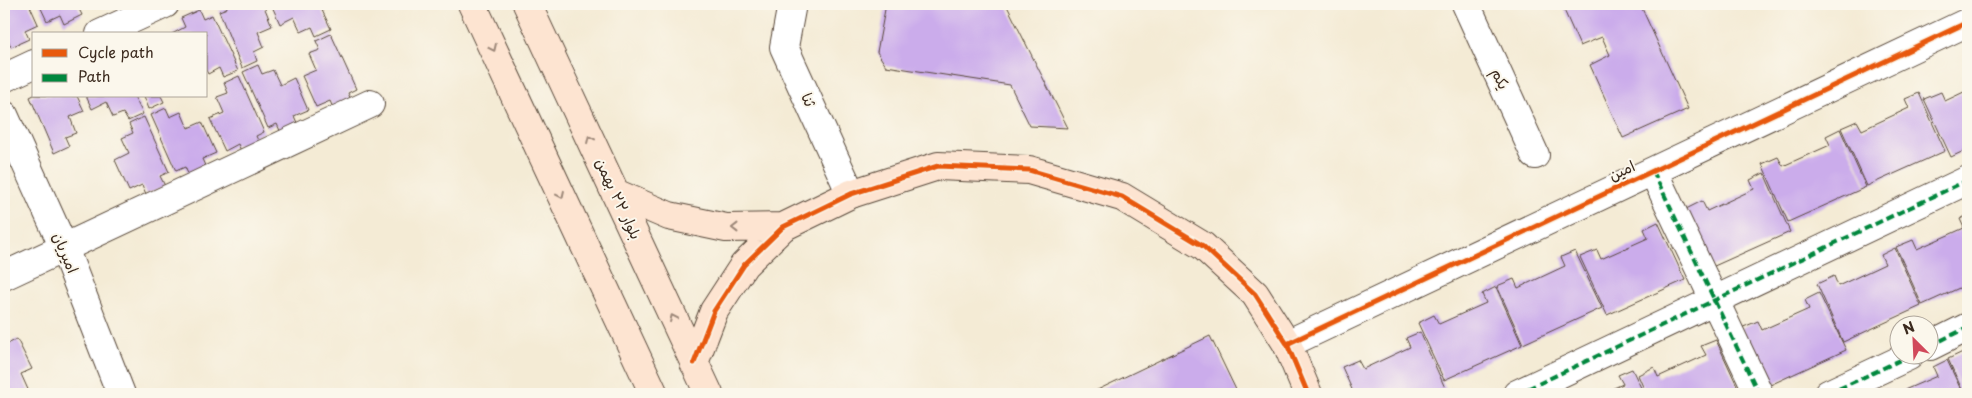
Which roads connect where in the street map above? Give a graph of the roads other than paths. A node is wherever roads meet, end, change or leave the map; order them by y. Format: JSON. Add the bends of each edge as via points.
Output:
{"nodes":[{"id":1,"x":165,"y":4,"type":"edge"},
{"id":2,"x":472,"y":4,"type":"edge"},
{"id":3,"x":527,"y":4,"type":"edge"},
{"id":4,"x":792,"y":4,"type":"edge"},
{"id":5,"x":1466,"y":4,"type":"edge"},
{"id":6,"x":1968,"y":22,"type":"edge"},
{"id":7,"x":104,"y":32,"type":"edge"},
{"id":8,"x":32,"y":65,"type":"edge"},
{"id":9,"x":4,"y":78,"type":"edge"},
{"id":10,"x":370,"y":104,"type":"dead end"},
{"id":11,"x":4,"y":115,"type":"edge"},
{"id":12,"x":1535,"y":155,"type":"dead end"},
{"id":13,"x":1653,"y":171,"type":"junction"},
{"id":14,"x":1968,"y":180,"type":"edge"},
{"id":15,"x":615,"y":193,"type":"junction"},
{"id":16,"x":851,"y":194,"type":"junction"},
{"id":17,"x":783,"y":227,"type":"junction"},
{"id":18,"x":64,"y":248,"type":"junction"},
{"id":19,"x":4,"y":276,"type":"edge"},
{"id":20,"x":1715,"y":301,"type":"junction"},
{"id":21,"x":1968,"y":327,"type":"edge"},
{"id":22,"x":1940,"y":341,"type":"edge"},
{"id":23,"x":1287,"y":344,"type":"junction"},
{"id":24,"x":694,"y":363,"type":"junction"},
{"id":25,"x":1890,"y":365,"type":"edge"},
{"id":26,"x":121,"y":394,"type":"edge"},
{"id":27,"x":654,"y":394,"type":"edge"},
{"id":28,"x":709,"y":394,"type":"edge"},
{"id":29,"x":1308,"y":394,"type":"edge"},
{"id":30,"x":1518,"y":394,"type":"edge"},
{"id":31,"x":1759,"y":394,"type":"edge"},
{"id":32,"x":1828,"y":394,"type":"edge"}],
"edges":[{"from":1,"to":7,"type":"street"},
{"from":2,"to":27,"type":"street","one_way":true},
{"from":15,"to":3,"type":"street","name":"بلوار ۲۲ بهمن","one_way":true},
{"from":4,"to":16,"type":"street","name":"ثنا","via":[[784,47]]},
{"from":5,"to":12,"type":"street","name":"یکم"},
{"from":6,"to":13,"type":"street","name":"امین"},
{"from":8,"to":9,"type":"street"},
{"from":10,"to":18,"type":"street"},
{"from":11,"to":18,"type":"street","name":"امیریان"},
{"from":13,"to":20,"type":"street"},
{"from":13,"to":23,"type":"street","name":"امین"},
{"from":14,"to":20,"type":"street"},
{"from":17,"to":15,"type":"street","one_way":true,"via":[[726,228],[669,216]]},
{"from":24,"to":15,"type":"street","name":"بلوار ۲۲ بهمن","one_way":true},
{"from":16,"to":17,"type":"street"},
{"from":16,"to":23,"type":"street","via":[[938,166],[1029,170],[1122,197],[1203,246],[1255,294]]},
{"from":17,"to":24,"type":"street","via":[[744,266],[714,311]]},
{"from":18,"to":19,"type":"street"},
{"from":18,"to":26,"type":"street","name":"امیریان"},
{"from":20,"to":30,"type":"street"},
{"from":20,"to":31,"type":"street"},
{"from":21,"to":22,"type":"street"},
{"from":23,"to":29,"type":"street"},
{"from":24,"to":28,"type":"street","name":"بلوار ۲۲ بهمن"},
{"from":25,"to":32,"type":"street"}]}
